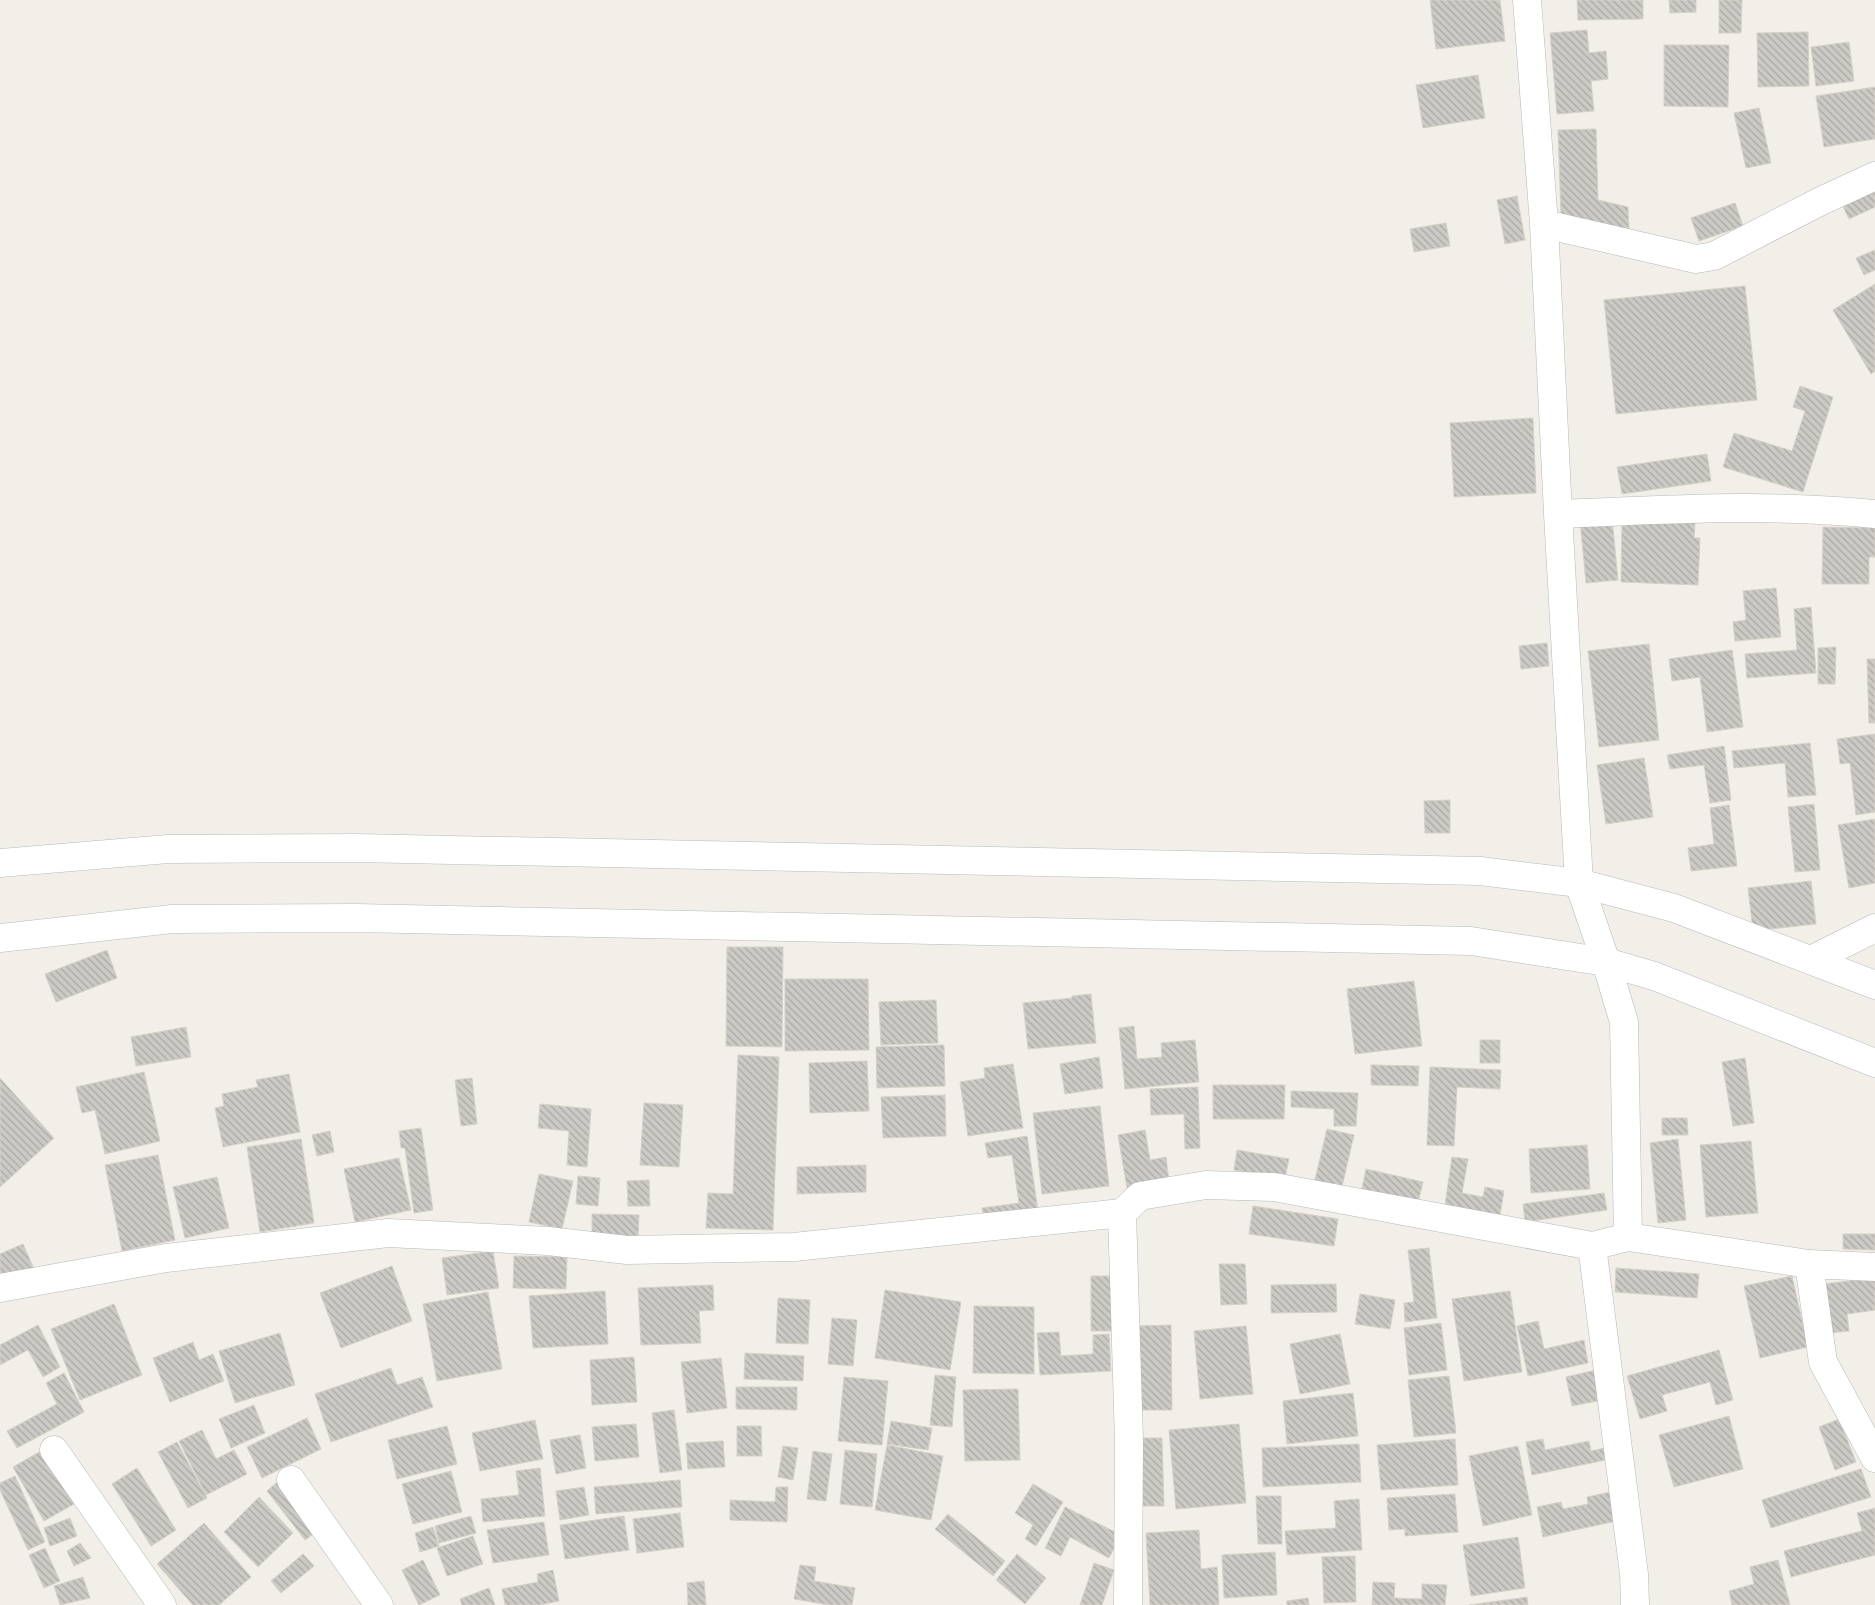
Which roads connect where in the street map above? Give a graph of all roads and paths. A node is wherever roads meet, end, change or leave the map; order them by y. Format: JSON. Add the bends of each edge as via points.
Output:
{"nodes":[{"id":1,"x":1527,"y":0,"type":"edge"},
{"id":2,"x":1875,"y":176,"type":"edge"},
{"id":3,"x":1544,"y":224,"type":"junction"},
{"id":4,"x":1558,"y":514,"type":"junction"},
{"id":5,"x":1875,"y":514,"type":"edge"},
{"id":6,"x":0,"y":863,"type":"edge"},
{"id":7,"x":1578,"y":882,"type":"junction"},
{"id":8,"x":1875,"y":928,"type":"edge"},
{"id":9,"x":1,"y":938,"type":"edge"},
{"id":10,"x":1811,"y":960,"type":"junction"},
{"id":11,"x":1606,"y":962,"type":"junction"},
{"id":12,"x":1875,"y":986,"type":"edge"},
{"id":13,"x":1875,"y":1063,"type":"edge"},
{"id":14,"x":1122,"y":1213,"type":"junction"},
{"id":15,"x":1628,"y":1238,"type":"junction"},
{"id":16,"x":1592,"y":1246,"type":"junction"},
{"id":17,"x":1809,"y":1264,"type":"junction"},
{"id":18,"x":1875,"y":1267,"type":"edge"},
{"id":19,"x":0,"y":1288,"type":"edge"},
{"id":20,"x":54,"y":1450,"type":"dead end"},
{"id":21,"x":1875,"y":1458,"type":"edge"},
{"id":22,"x":291,"y":1480,"type":"dead end"},
{"id":23,"x":162,"y":1605,"type":"edge"},
{"id":24,"x":379,"y":1605,"type":"edge"},
{"id":25,"x":1128,"y":1605,"type":"edge"},
{"id":26,"x":1635,"y":1605,"type":"edge"}],
"edges":[{"from":1,"to":3,"type":"street"},
{"from":2,"to":3,"type":"street","via":[[1714,256],[1696,260]]},
{"from":3,"to":4,"type":"street"},
{"from":4,"to":5,"type":"street","via":[[1754,507]]},
{"from":4,"to":7,"type":"street"},
{"from":6,"to":7,"type":"street","via":[[168,849],[356,848],[1480,871]]},
{"from":7,"to":10,"type":"street","via":[[1674,908]]},
{"from":7,"to":11,"type":"street"},
{"from":8,"to":10,"type":"street"},
{"from":9,"to":11,"type":"street","via":[[172,919],[366,918],[1471,941]]},
{"from":10,"to":12,"type":"street"},
{"from":11,"to":13,"type":"street","via":[[1654,976]]},
{"from":11,"to":15,"type":"street","via":[[1624,1022]]},
{"from":14,"to":16,"type":"street","via":[[1140,1196],[1206,1185],[1274,1187]]},
{"from":14,"to":19,"type":"street","via":[[794,1247],[627,1250],[388,1233],[166,1258]]},
{"from":14,"to":25,"type":"street","via":[[1129,1441]]},
{"from":15,"to":16,"type":"street"},
{"from":15,"to":17,"type":"street"},
{"from":16,"to":26,"type":"street","via":[[1633,1564]]},
{"from":17,"to":18,"type":"street"},
{"from":17,"to":21,"type":"street","via":[[1823,1362]]},
{"from":20,"to":23,"type":"street"},
{"from":22,"to":24,"type":"street"}]}
